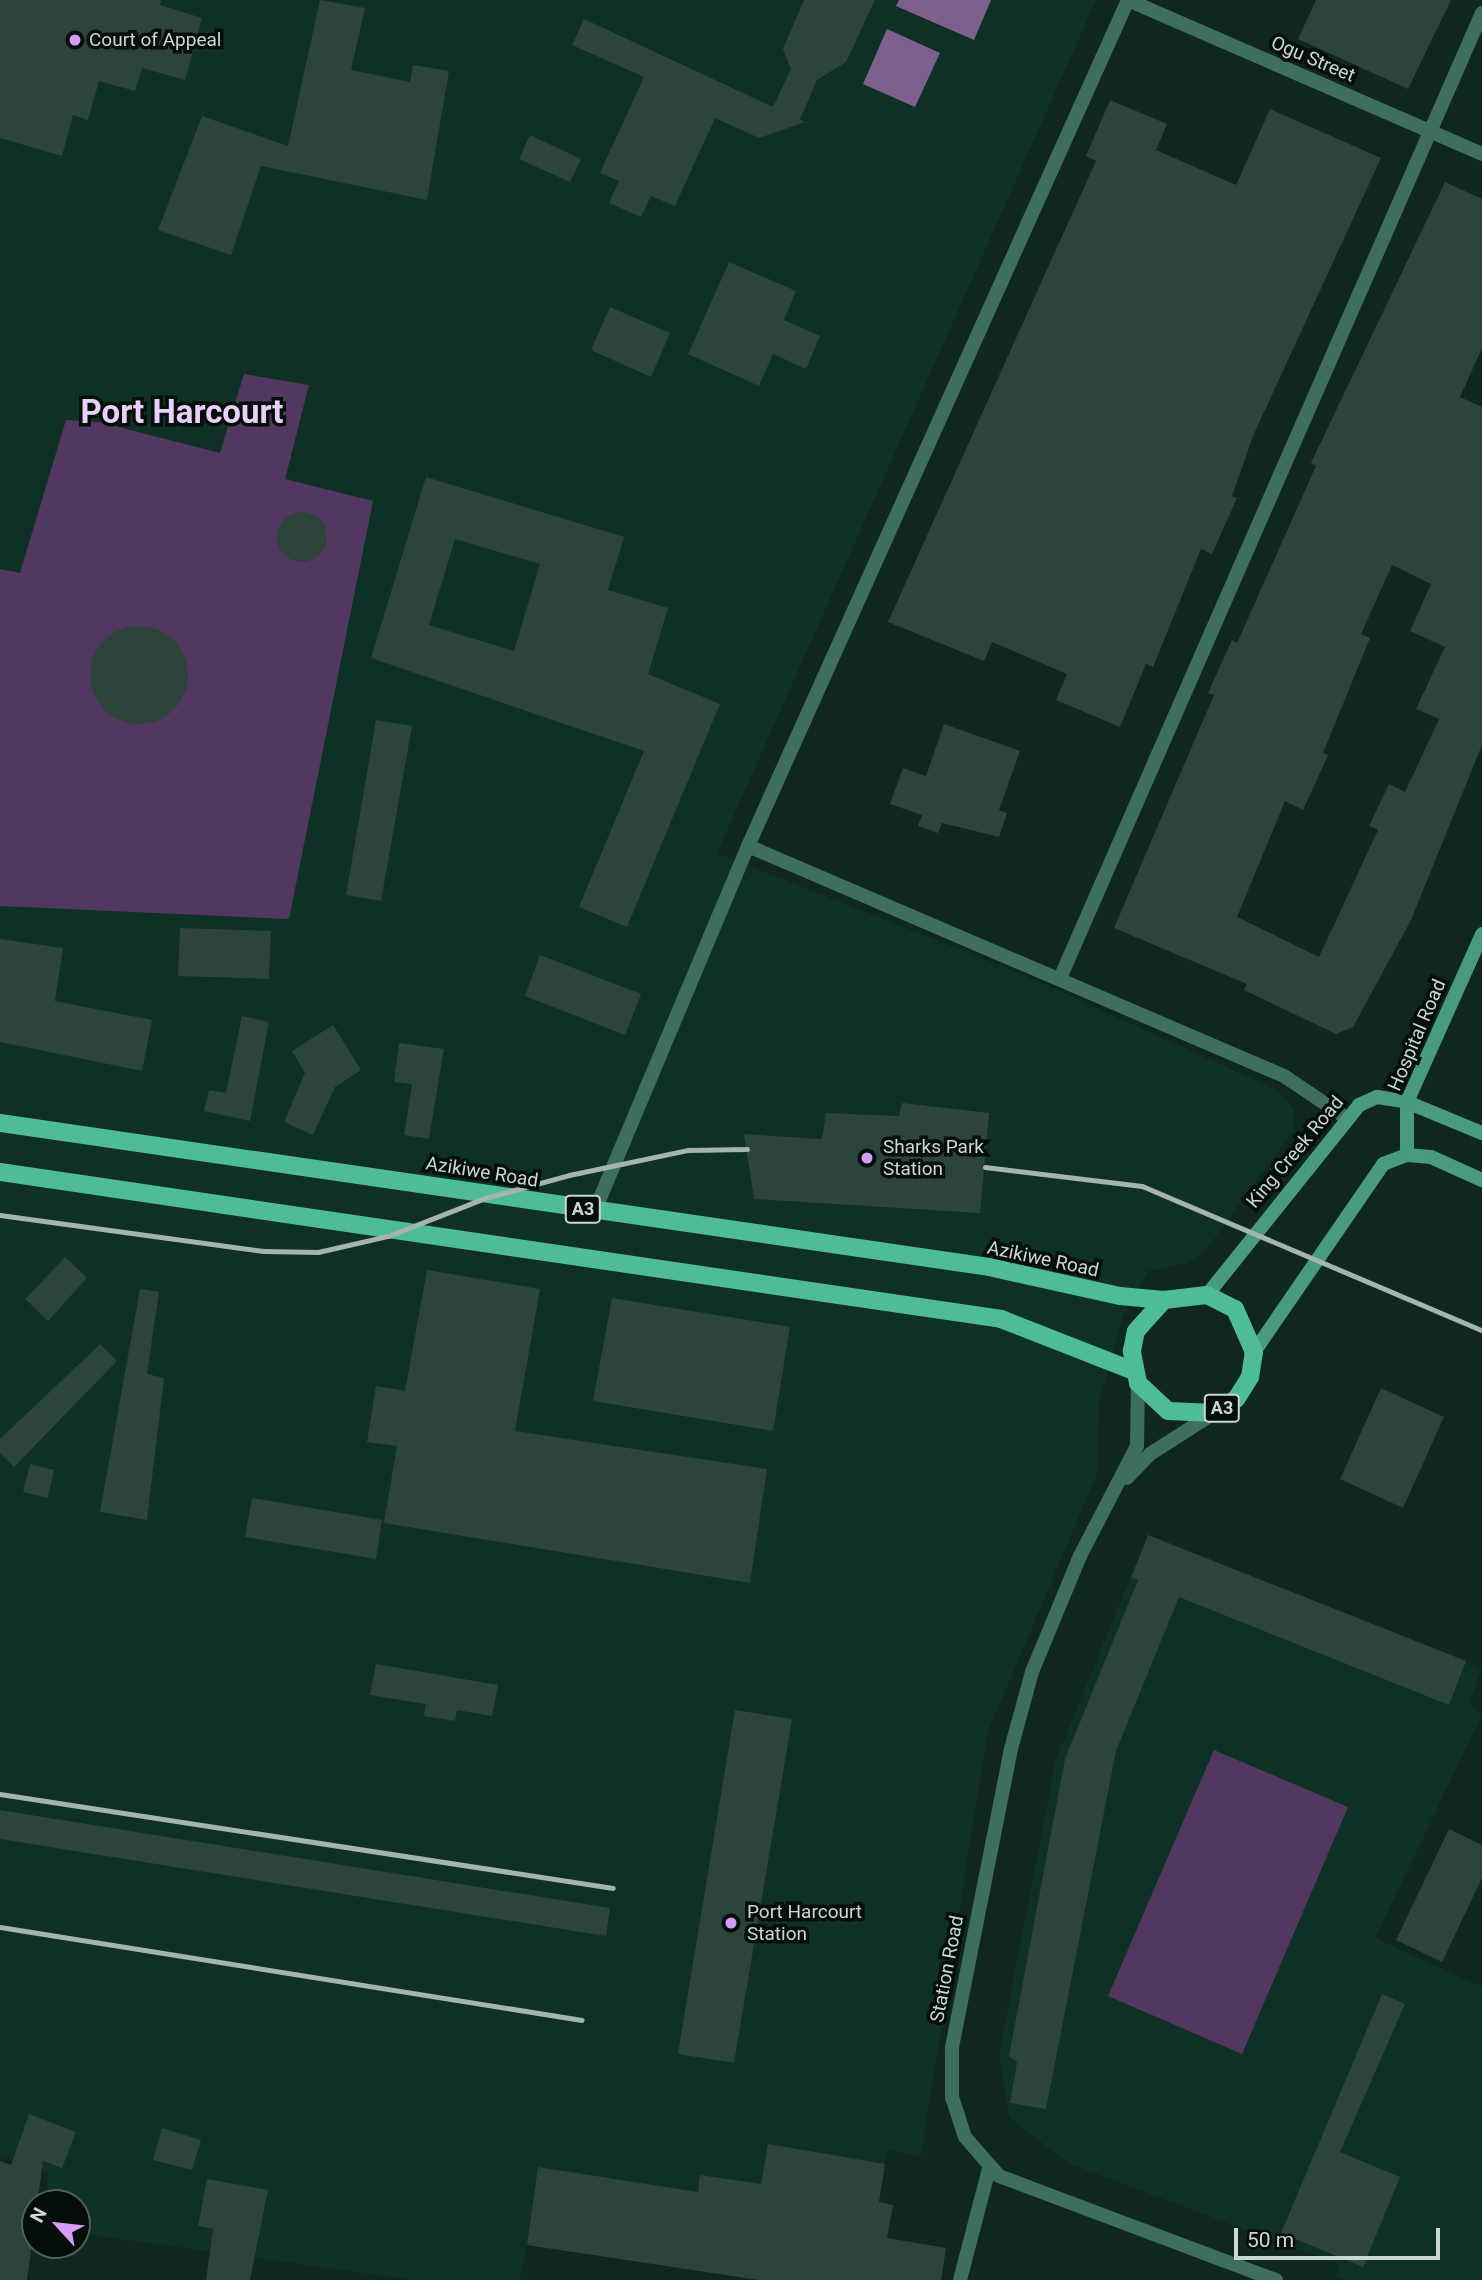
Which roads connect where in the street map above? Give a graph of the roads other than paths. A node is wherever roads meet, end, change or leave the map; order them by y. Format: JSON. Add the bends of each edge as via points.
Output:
{"nodes":[{"id":1,"x":1128,"y":0,"type":"edge"},
{"id":2,"x":1482,"y":13,"type":"edge"},
{"id":3,"x":1429,"y":130,"type":"junction"},
{"id":4,"x":1482,"y":154,"type":"edge"},
{"id":5,"x":748,"y":846,"type":"junction"},
{"id":6,"x":1482,"y":934,"type":"edge"},
{"id":7,"x":1061,"y":976,"type":"junction"},
{"id":8,"x":1407,"y":1102,"type":"junction"},
{"id":9,"x":1345,"y":1117,"type":"junction"},
{"id":10,"x":0,"y":1123,"type":"edge"},
{"id":11,"x":1482,"y":1133,"type":"edge"},
{"id":12,"x":1407,"y":1155,"type":"junction"},
{"id":13,"x":0,"y":1172,"type":"edge"},
{"id":14,"x":1482,"y":1180,"type":"edge"},
{"id":15,"x":595,"y":1210,"type":"junction"},
{"id":16,"x":1207,"y":1294,"type":"junction"},
{"id":17,"x":1164,"y":1300,"type":"junction"},
{"id":18,"x":1254,"y":1352,"type":"junction"},
{"id":19,"x":1136,"y":1377,"type":"junction"},
{"id":20,"x":1214,"y":1413,"type":"junction"},
{"id":21,"x":1122,"y":1484,"type":"junction"},
{"id":22,"x":989,"y":2169,"type":"junction"},
{"id":23,"x":960,"y":2280,"type":"edge"},
{"id":24,"x":1276,"y":2280,"type":"edge"}],
"edges":[{"from":1,"to":3,"type":"street","name":"Ogu Street"},
{"from":1,"to":5,"type":"street"},
{"from":2,"to":3,"type":"street"},
{"from":3,"to":4,"type":"street","name":"Ogu Street"},
{"from":3,"to":7,"type":"street"},
{"from":5,"to":7,"type":"street"},
{"from":5,"to":15,"type":"street"},
{"from":6,"to":8,"type":"street","name":"Hospital Road"},
{"from":7,"to":9,"type":"street","via":[[1284,1076]]},
{"from":8,"to":9,"type":"street","name":"King Creek Road","via":[[1377,1097]]},
{"from":8,"to":11,"type":"street","name":"King Creek Road"},
{"from":8,"to":12,"type":"street","name":"Hospital Road"},
{"from":9,"to":16,"type":"street","name":"King Creek Road"},
{"from":10,"to":15,"type":"main road","name":"Azikiwe Road","number":"A3"},
{"from":12,"to":14,"type":"street","via":[[1431,1157]]},
{"from":12,"to":18,"type":"street","via":[[1383,1164],[1355,1197]]},
{"from":13,"to":19,"type":"main road","number":"A3","via":[[1001,1319]]},
{"from":15,"to":17,"type":"main road","name":"Azikiwe Road","number":"A3","via":[[989,1268]]},
{"from":16,"to":17,"type":"main road","number":"A3"},
{"from":16,"to":18,"type":"main road","via":[[1240,1315]]},
{"from":17,"to":19,"type":"main road","via":[[1136,1331]]},
{"from":18,"to":20,"type":"main road","number":"A3","via":[[1243,1388]]},
{"from":19,"to":20,"type":"main road","number":"A3","via":[[1168,1411]]},
{"from":19,"to":21,"type":"street","name":"Station Road","via":[[1138,1446]]},
{"from":20,"to":21,"type":"street","name":"Station Road","via":[[1150,1454]]},
{"from":21,"to":22,"type":"street","name":"Station Road","via":[[1080,1556],[1032,1672],[951,2048],[951,2097],[965,2137]]},
{"from":22,"to":23,"type":"street"},
{"from":22,"to":24,"type":"street"}]}
